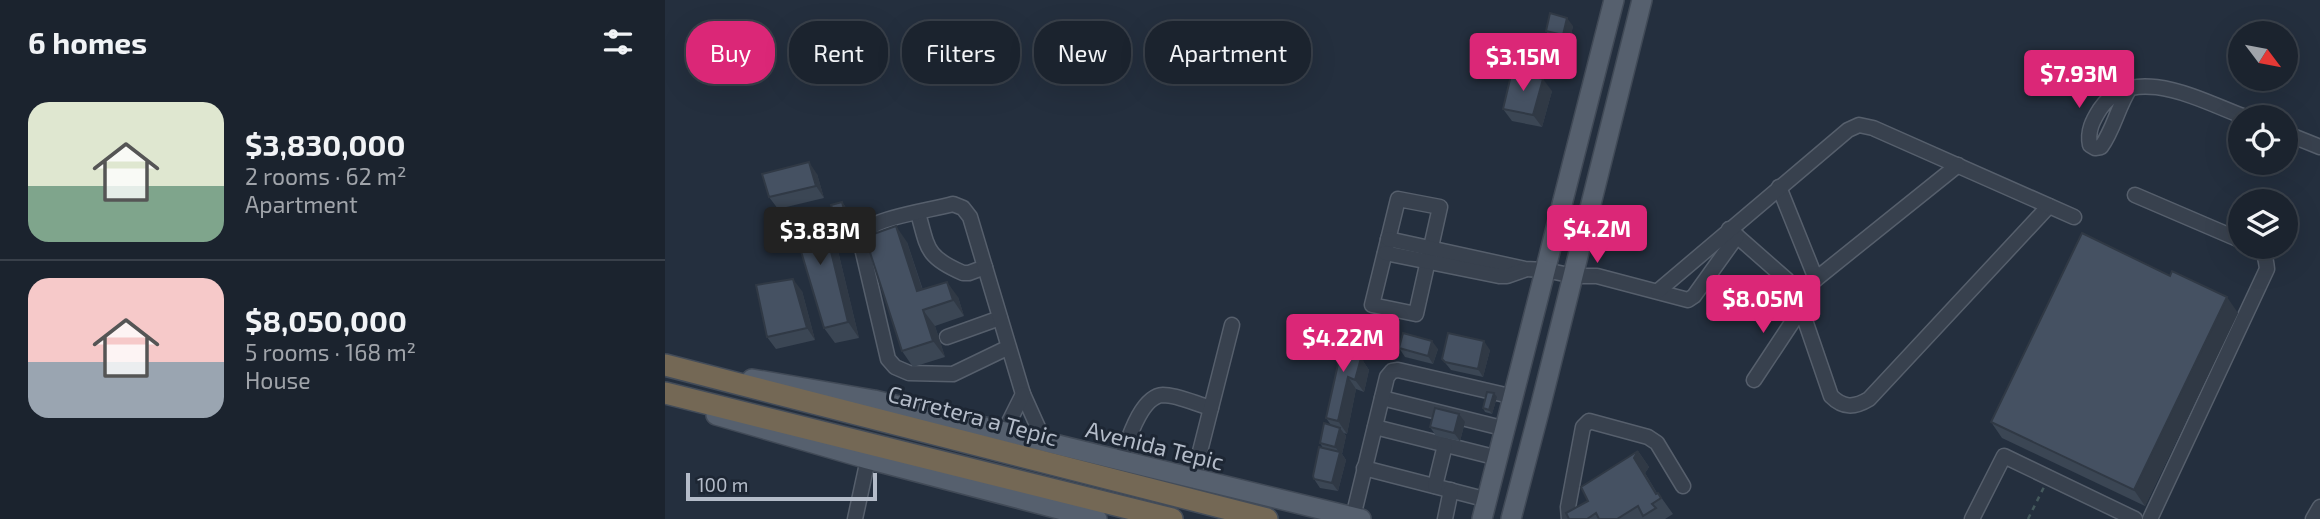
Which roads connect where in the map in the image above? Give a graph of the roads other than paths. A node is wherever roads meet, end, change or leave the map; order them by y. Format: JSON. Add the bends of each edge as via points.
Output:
{"nodes":[{"id":1,"x":1614,"y":0,"type":"edge"},
{"id":2,"x":1642,"y":0,"type":"edge"},
{"id":3,"x":2130,"y":88,"type":"dead end"},
{"id":4,"x":2228,"y":111,"type":"edge"},
{"id":5,"x":2298,"y":138,"type":"edge"},
{"id":6,"x":2320,"y":147,"type":"edge"},
{"id":7,"x":1958,"y":165,"type":"junction"},
{"id":8,"x":1779,"y":187,"type":"junction"},
{"id":9,"x":2135,"y":195,"type":"dead end"},
{"id":10,"x":2049,"y":206,"type":"junction"},
{"id":11,"x":918,"y":213,"type":"junction"},
{"id":12,"x":2074,"y":217,"type":"dead end"},
{"id":13,"x":1733,"y":232,"type":"junction"},
{"id":14,"x":2228,"y":235,"type":"edge"},
{"id":15,"x":1387,"y":246,"type":"junction"},
{"id":16,"x":1429,"y":254,"type":"junction"},
{"id":17,"x":2266,"y":259,"type":"edge"},
{"id":18,"x":985,"y":267,"type":"junction"},
{"id":19,"x":1545,"y":270,"type":"junction"},
{"id":20,"x":1574,"y":276,"type":"junction"},
{"id":21,"x":1816,"y":279,"type":"junction"},
{"id":22,"x":1658,"y":291,"type":"junction"},
{"id":23,"x":1795,"y":291,"type":"junction"},
{"id":24,"x":1801,"y":309,"type":"junction"},
{"id":25,"x":1000,"y":318,"type":"junction"},
{"id":26,"x":1232,"y":325,"type":"dead end"},
{"id":27,"x":947,"y":337,"type":"dead end"},
{"id":28,"x":1009,"y":347,"type":"junction"},
{"id":29,"x":665,"y":365,"type":"edge"},
{"id":30,"x":690,"y":371,"type":"junction"},
{"id":31,"x":1753,"y":380,"type":"dead end"},
{"id":32,"x":665,"y":393,"type":"edge"},
{"id":33,"x":1023,"y":394,"type":"junction"},
{"id":34,"x":1514,"y":397,"type":"junction"},
{"id":35,"x":1382,"y":398,"type":"junction"},
{"id":36,"x":1211,"y":408,"type":"junction"},
{"id":37,"x":1375,"y":427,"type":"junction"},
{"id":38,"x":1506,"y":429,"type":"junction"},
{"id":39,"x":1004,"y":432,"type":"junction"},
{"id":40,"x":1045,"y":443,"type":"junction"},
{"id":41,"x":1445,"y":445,"type":"junction"},
{"id":42,"x":1498,"y":458,"type":"junction"},
{"id":43,"x":867,"y":459,"type":"junction"},
{"id":44,"x":1120,"y":462,"type":"junction"},
{"id":45,"x":1364,"y":468,"type":"junction"},
{"id":46,"x":1193,"y":479,"type":"junction"},
{"id":47,"x":1434,"y":486,"type":"junction"},
{"id":48,"x":1683,"y":486,"type":"dead end"},
{"id":49,"x":1451,"y":490,"type":"junction"},
{"id":50,"x":2320,"y":507,"type":"edge"},
{"id":51,"x":1482,"y":511,"type":"edge"},
{"id":52,"x":2125,"y":517,"type":"edge"},
{"id":53,"x":1357,"y":518,"type":"edge"},
{"id":54,"x":855,"y":519,"type":"edge"},
{"id":55,"x":1097,"y":519,"type":"edge"},
{"id":56,"x":1172,"y":519,"type":"edge"},
{"id":57,"x":1267,"y":519,"type":"edge"},
{"id":58,"x":1445,"y":519,"type":"edge"},
{"id":59,"x":1511,"y":519,"type":"edge"},
{"id":60,"x":1569,"y":519,"type":"edge"},
{"id":61,"x":1972,"y":519,"type":"edge"},
{"id":62,"x":2150,"y":519,"type":"edge"},
{"id":63,"x":2313,"y":519,"type":"edge"}],
"edges":[{"from":1,"to":19,"type":"main road"},
{"from":2,"to":20,"type":"main road"},
{"from":3,"to":4,"type":"street","via":[[2161,87]]},
{"from":5,"to":6,"type":"street"},
{"from":7,"to":8,"type":"street","via":[[1859,125]]},
{"from":7,"to":10,"type":"street"},
{"from":7,"to":21,"type":"street"},
{"from":8,"to":13,"type":"street"},
{"from":8,"to":21,"type":"street"},
{"from":9,"to":14,"type":"street"},
{"from":10,"to":12,"type":"street"},
{"from":10,"to":24,"type":"street","via":[[1859,405],[1838,404],[1831,396]]},
{"from":11,"to":18,"type":"street","via":[[932,255],[963,273]]},
{"from":11,"to":18,"type":"street","via":[[953,204],[963,208],[970,216]]},
{"from":11,"to":28,"type":"street","via":[[875,224],[866,233],[862,248],[888,359],[909,373],[953,374]]},
{"from":13,"to":22,"type":"street"},
{"from":13,"to":22,"type":"street","via":[[1694,296],[1682,300]]},
{"from":13,"to":23,"type":"street"},
{"from":15,"to":16,"type":"street"},
{"from":15,"to":16,"type":"street","via":[[1398,199],[1440,207]]},
{"from":15,"to":16,"type":"street","via":[[1372,305],[1405,312],[1416,314]]},
{"from":16,"to":19,"type":"street"},
{"from":17,"to":62,"type":"street","via":[[2267,269]]},
{"from":18,"to":25,"type":"street"},
{"from":19,"to":20,"type":"street"},
{"from":19,"to":34,"type":"main road"},
{"from":20,"to":22,"type":"street","via":[[1597,276]]},
{"from":20,"to":59,"type":"main road"},
{"from":21,"to":23,"type":"street"},
{"from":23,"to":24,"type":"street"},
{"from":24,"to":31,"type":"street"},
{"from":25,"to":27,"type":"street"},
{"from":25,"to":28,"type":"street"},
{"from":26,"to":36,"type":"street"},
{"from":28,"to":33,"type":"street"},
{"from":29,"to":30,"type":"highway","name":"Carretera a Tepic"},
{"from":30,"to":39,"type":"main road","name":"Avenida Tepic","via":[[862,398]]},
{"from":30,"to":57,"type":"highway","name":"Carretera a Tepic"},
{"from":32,"to":43,"type":"main road","via":[[719,416]]},
{"from":32,"to":56,"type":"highway"},
{"from":33,"to":39,"type":"street"},
{"from":33,"to":40,"type":"street"},
{"from":34,"to":35,"type":"street","via":[[1398,370],[1387,377]]},
{"from":34,"to":38,"type":"main road"},
{"from":35,"to":37,"type":"street"},
{"from":35,"to":38,"type":"street"},
{"from":36,"to":44,"type":"street","via":[[1163,395],[1153,397],[1135,424]]},
{"from":36,"to":46,"type":"street"},
{"from":37,"to":41,"type":"street"},
{"from":37,"to":45,"type":"street"},
{"from":38,"to":42,"type":"main road"},
{"from":39,"to":40,"type":"main road","name":"Avenida Tepic"},
{"from":40,"to":44,"type":"main road","name":"Avenida Tepic"},
{"from":41,"to":42,"type":"street"},
{"from":41,"to":47,"type":"street"},
{"from":42,"to":51,"type":"main road"},
{"from":43,"to":54,"type":"street"},
{"from":43,"to":55,"type":"main road"},
{"from":44,"to":46,"type":"main road","name":"Avenida Tepic"},
{"from":45,"to":47,"type":"street"},
{"from":45,"to":53,"type":"street"},
{"from":46,"to":53,"type":"main road","name":"Avenida Tepic"},
{"from":47,"to":49,"type":"street"},
{"from":48,"to":60,"type":"street","via":[[1657,443],[1589,421],[1583,427],[1567,507]]},
{"from":49,"to":51,"type":"street"},
{"from":49,"to":58,"type":"street"},
{"from":50,"to":63,"type":"street"},
{"from":52,"to":61,"type":"street","via":[[2004,456]]}]}
